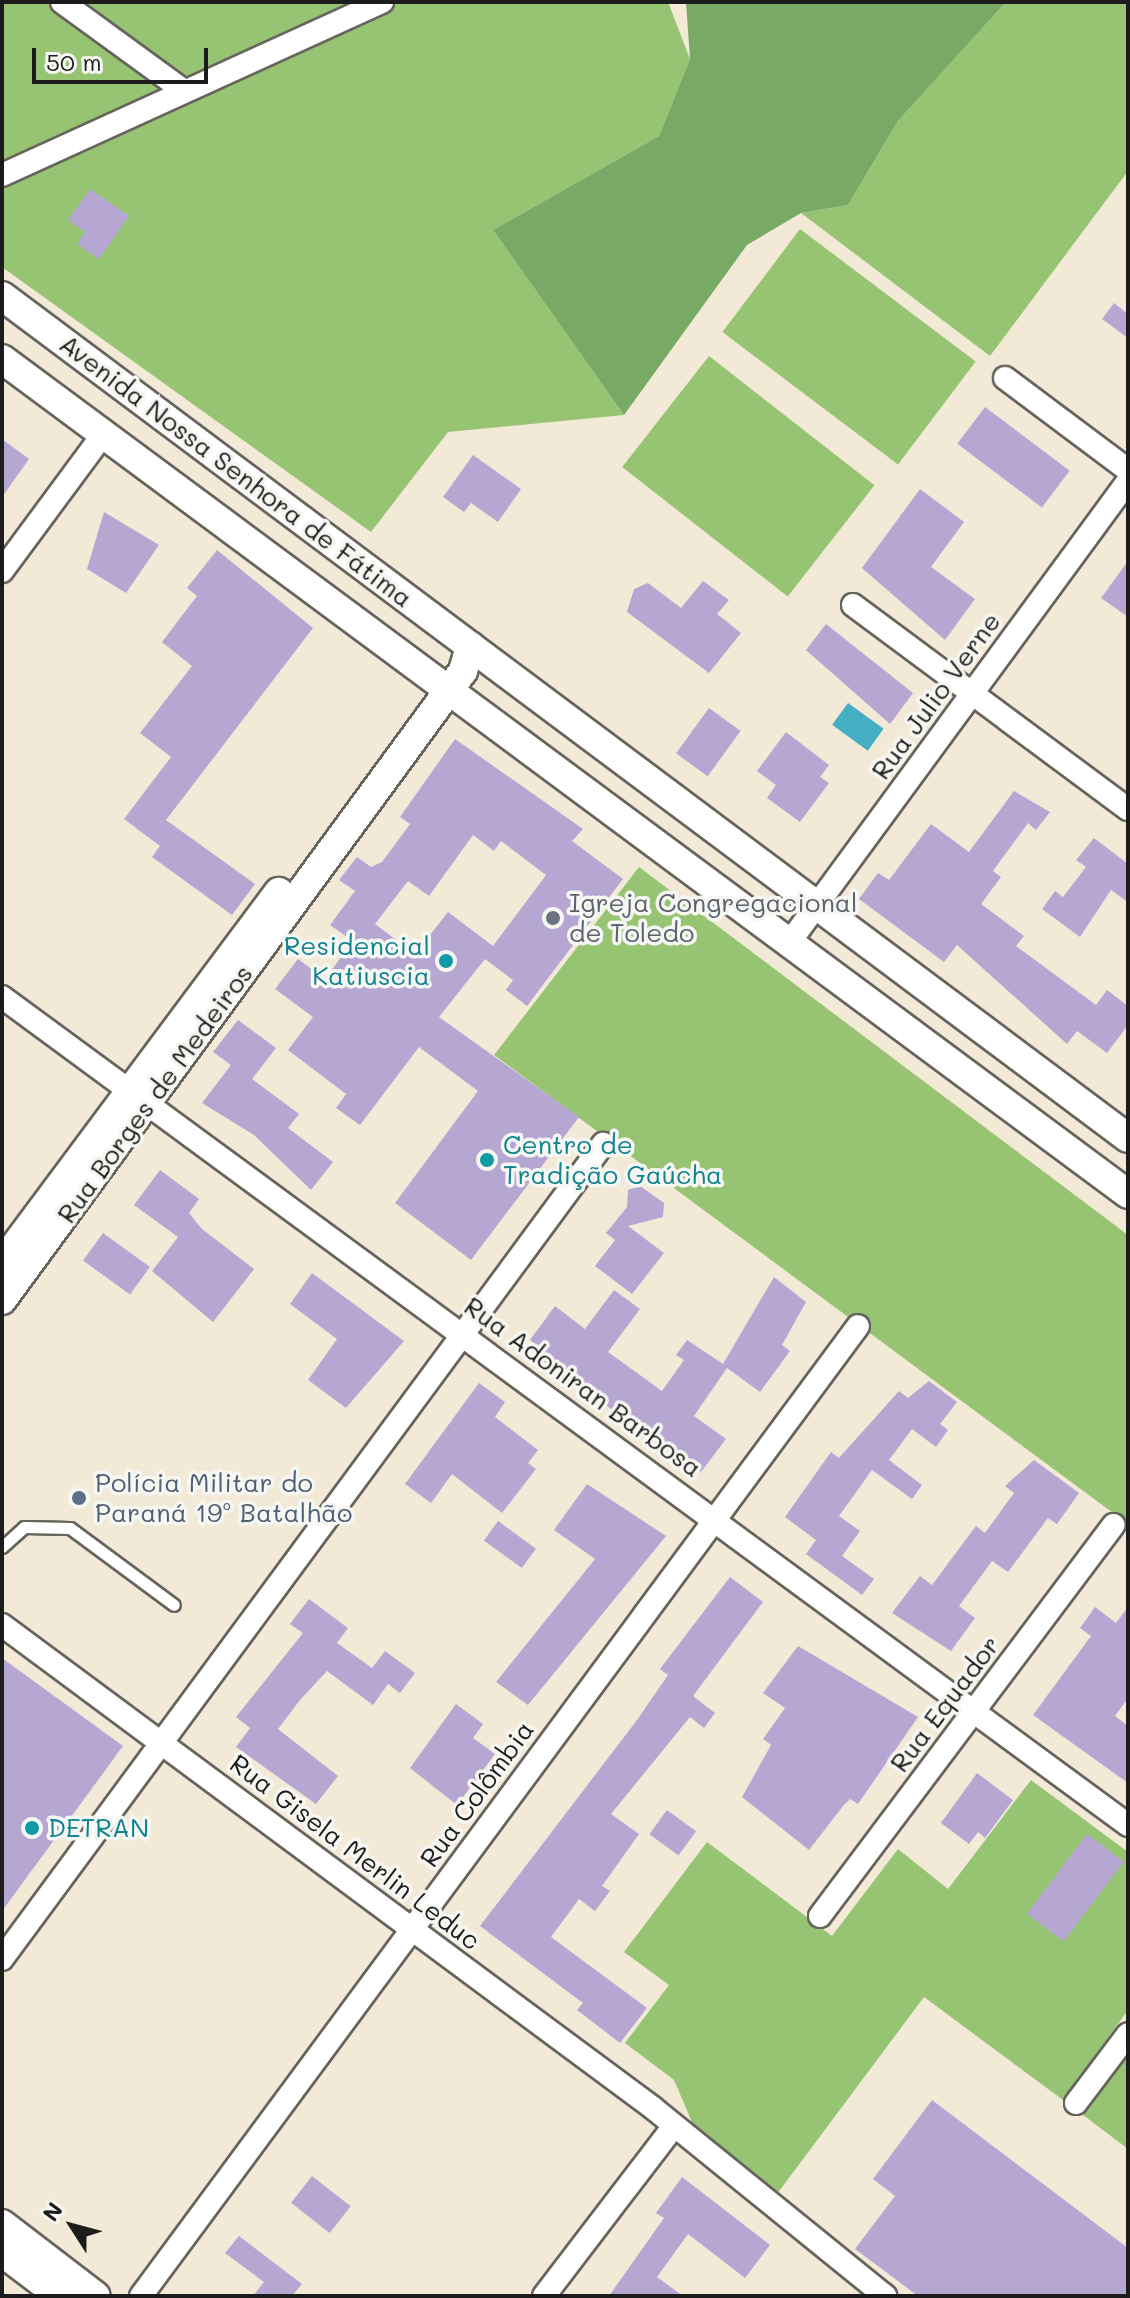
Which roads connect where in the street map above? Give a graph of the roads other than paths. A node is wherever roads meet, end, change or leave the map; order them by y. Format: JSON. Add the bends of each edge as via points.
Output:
{"nodes":[{"id":1,"x":62,"y":2,"type":"edge"},
{"id":2,"x":382,"y":2,"type":"edge"},
{"id":3,"x":184,"y":91,"type":"junction"},
{"id":4,"x":2,"y":175,"type":"edge"},
{"id":5,"x":2,"y":296,"type":"edge"},
{"id":6,"x":2,"y":359,"type":"edge"},
{"id":7,"x":1005,"y":378,"type":"dead end"},
{"id":8,"x":105,"y":432,"type":"junction"},
{"id":9,"x":1128,"y":470,"type":"edge"},
{"id":10,"x":1128,"y":481,"type":"edge"},
{"id":11,"x":2,"y":571,"type":"edge"},
{"id":12,"x":853,"y":605,"type":"dead end"},
{"id":13,"x":470,"y":646,"type":"junction"},
{"id":14,"x":440,"y":688,"type":"junction"},
{"id":15,"x":974,"y":693,"type":"junction"},
{"id":16,"x":1128,"y":809,"type":"edge"},
{"id":17,"x":816,"y":905,"type":"junction"},
{"id":18,"x":789,"y":943,"type":"junction"},
{"id":19,"x":2,"y":997,"type":"edge"},
{"id":20,"x":141,"y":1098,"type":"junction"},
{"id":21,"x":1128,"y":1138,"type":"edge"},
{"id":22,"x":603,"y":1144,"type":"dead end"},
{"id":23,"x":1125,"y":1186,"type":"edge"},
{"id":24,"x":2,"y":1263,"type":"edge"},
{"id":25,"x":2,"y":1300,"type":"edge"},
{"id":26,"x":858,"y":1326,"type":"dead end"},
{"id":27,"x":463,"y":1333,"type":"junction"},
{"id":28,"x":715,"y":1519,"type":"junction"},
{"id":29,"x":1114,"y":1525,"type":"dead end"},
{"id":30,"x":2,"y":1547,"type":"edge"},
{"id":31,"x":174,"y":1605,"type":"dead end"},
{"id":32,"x":2,"y":1625,"type":"edge"},
{"id":33,"x":974,"y":1711,"type":"junction"},
{"id":34,"x":161,"y":1743,"type":"junction"},
{"id":35,"x":1128,"y":1825,"type":"edge"},
{"id":36,"x":820,"y":1916,"type":"dead end"},
{"id":37,"x":412,"y":1929,"type":"junction"},
{"id":38,"x":2,"y":1959,"type":"edge"},
{"id":39,"x":1128,"y":2034,"type":"edge"},
{"id":40,"x":1076,"y":2103,"type":"dead end"},
{"id":41,"x":674,"y":2126,"type":"junction"},
{"id":42,"x":2,"y":2224,"type":"edge"},
{"id":43,"x":2,"y":2252,"type":"edge"},
{"id":44,"x":60,"y":2296,"type":"edge"},
{"id":45,"x":96,"y":2296,"type":"edge"},
{"id":46,"x":141,"y":2296,"type":"edge"},
{"id":47,"x":544,"y":2296,"type":"edge"},
{"id":48,"x":885,"y":2296,"type":"edge"}],
"edges":[{"from":1,"to":3,"type":"street"},
{"from":2,"to":3,"type":"street"},
{"from":3,"to":4,"type":"street"},
{"from":5,"to":13,"type":"street","name":"Avenida Nossa Senhora de Fátima"},
{"from":6,"to":8,"type":"street","name":"Avenida Nossa Senhora de Fátima"},
{"from":7,"to":9,"type":"street"},
{"from":8,"to":11,"type":"street"},
{"from":8,"to":14,"type":"street","name":"Avenida Nossa Senhora de Fátima"},
{"from":10,"to":15,"type":"street","name":"Rua Julio Verne"},
{"from":12,"to":15,"type":"street"},
{"from":13,"to":14,"type":"street","via":[[455,653]]},
{"from":13,"to":17,"type":"street","name":"Avenida Nossa Senhora de Fátima"},
{"from":14,"to":18,"type":"street","name":"Avenida Nossa Senhora de Fátima"},
{"from":14,"to":20,"type":"street","name":"Rua Borges de Medeiros"},
{"from":15,"to":16,"type":"street"},
{"from":15,"to":17,"type":"street","name":"Rua Julio Verne"},
{"from":17,"to":18,"type":"street","name":"Rua Julio Verne"},
{"from":17,"to":21,"type":"street","name":"Avenida Nossa Senhora de Fátima"},
{"from":18,"to":23,"type":"street","name":"Avenida Nossa Senhora de Fátima"},
{"from":19,"to":20,"type":"street","name":"Rua Adoniran Barbosa"},
{"from":20,"to":24,"type":"street","name":"Rua Borges de Medeiros"},
{"from":20,"to":25,"type":"street","name":"Rua Borges de Medeiros"},
{"from":20,"to":27,"type":"street","name":"Rua Adoniran Barbosa"},
{"from":22,"to":27,"type":"street"},
{"from":26,"to":28,"type":"street","name":"Rua Colômbia"},
{"from":27,"to":28,"type":"street","name":"Rua Adoniran Barbosa"},
{"from":27,"to":34,"type":"street"},
{"from":28,"to":33,"type":"street","name":"Rua Adoniran Barbosa"},
{"from":28,"to":37,"type":"street","name":"Rua Colômbia"},
{"from":29,"to":33,"type":"street","name":"Rua Equador"},
{"from":30,"to":31,"type":"lane","via":[[24,1527],[70,1528]]},
{"from":32,"to":34,"type":"street","name":"Rua Gisela Merlin Leduc"},
{"from":33,"to":35,"type":"street","name":"Rua Adoniran Barbosa"},
{"from":33,"to":36,"type":"street","name":"Rua Equador"},
{"from":34,"to":37,"type":"street","name":"Rua Gisela Merlin Leduc"},
{"from":34,"to":38,"type":"street"},
{"from":37,"to":41,"type":"street","name":"Rua Gisela Merlin Leduc"},
{"from":37,"to":46,"type":"street","name":"Rua Colômbia"},
{"from":39,"to":40,"type":"street"},
{"from":41,"to":47,"type":"street"},
{"from":41,"to":48,"type":"street","name":"Rua Gisela Merlin Leduc"},
{"from":42,"to":45,"type":"street"},
{"from":43,"to":44,"type":"street"}]}
